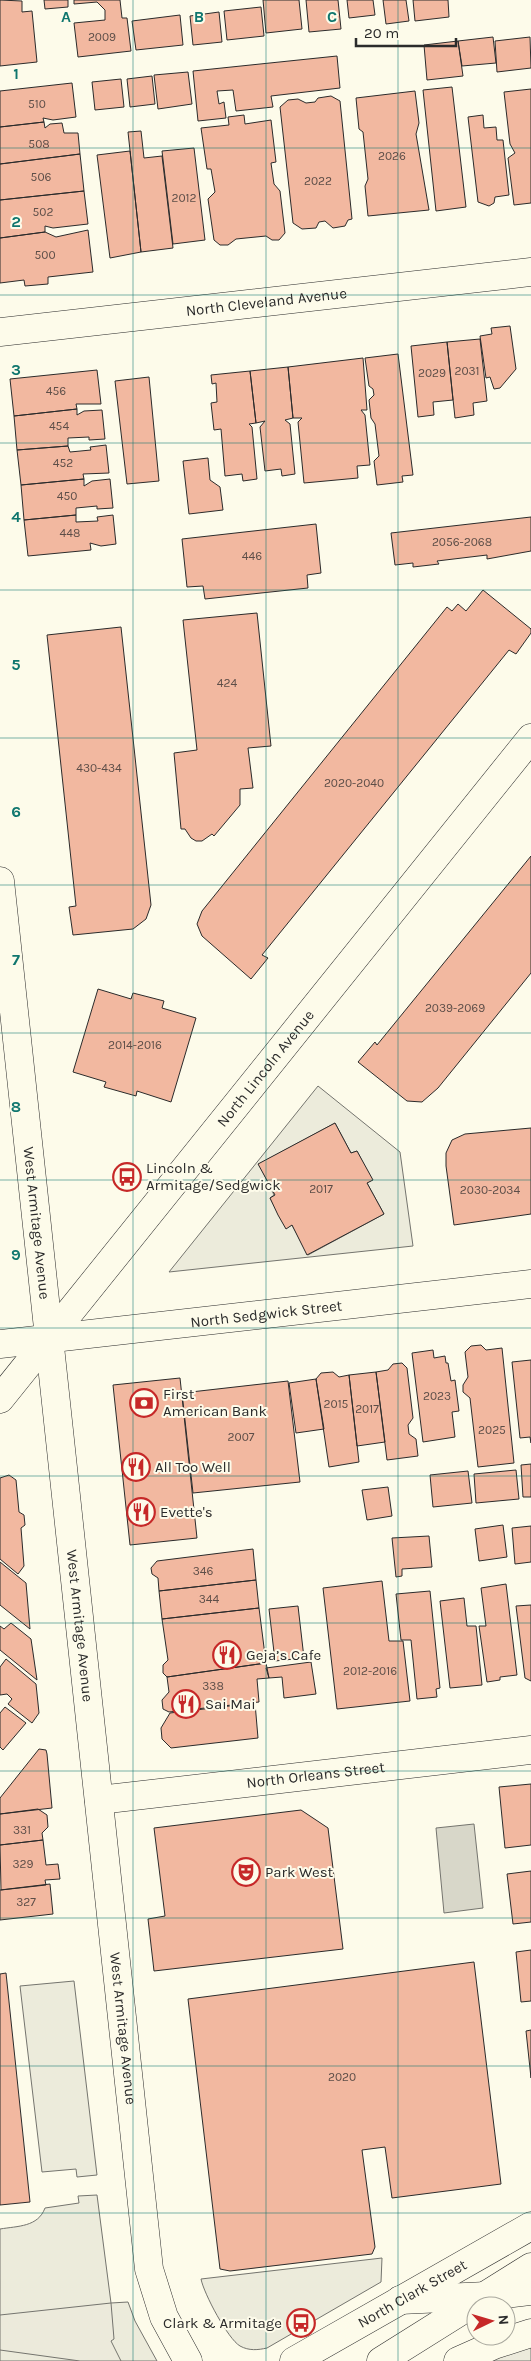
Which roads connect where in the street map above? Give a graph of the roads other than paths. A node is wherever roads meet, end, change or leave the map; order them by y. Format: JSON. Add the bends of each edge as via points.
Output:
{"nodes":[{"id":1,"x":531,"y":272,"type":"edge"},
{"id":2,"x":0,"y":332,"type":"edge"},
{"id":3,"x":531,"y":738,"type":"edge"},
{"id":4,"x":0,"y":882,"type":"edge"},
{"id":5,"x":531,"y":1284,"type":"edge"},
{"id":6,"x":49,"y":1339,"type":"junction"},
{"id":7,"x":0,"y":1344,"type":"edge"},
{"id":8,"x":0,"y":1399,"type":"edge"},
{"id":9,"x":531,"y":1750,"type":"edge"},
{"id":10,"x":99,"y":1800,"type":"junction"},
{"id":11,"x":531,"y":2226,"type":"edge"},
{"id":12,"x":531,"y":2267,"type":"edge"},
{"id":13,"x":531,"y":2291,"type":"edge"},
{"id":14,"x":487,"y":2296,"type":"joint"},
{"id":15,"x":466,"y":2297,"type":"edge"},
{"id":16,"x":400,"y":2300,"type":"junction"},
{"id":17,"x":466,"y":2309,"type":"edge"},
{"id":18,"x":531,"y":2333,"type":"edge"},
{"id":19,"x":188,"y":2361,"type":"edge"},
{"id":20,"x":294,"y":2361,"type":"edge"},
{"id":21,"x":381,"y":2361,"type":"edge"},
{"id":22,"x":458,"y":2361,"type":"edge"}],
"edges":[{"from":1,"to":2,"type":"street","name":"North Cleveland Avenue"},
{"from":3,"to":6,"type":"street","name":"North Lincoln Avenue"},
{"from":4,"to":6,"type":"street","name":"West Armitage Avenue"},
{"from":5,"to":6,"type":"street","name":"North Sedgwick Street"},
{"from":6,"to":7,"type":"street","name":"North Sedgwick Street"},
{"from":6,"to":8,"type":"street","name":"North Lincoln Avenue"},
{"from":6,"to":10,"type":"street","name":"West Armitage Avenue"},
{"from":9,"to":10,"type":"street","name":"North Orleans Street"},
{"from":10,"to":19,"type":"street","name":"West Armitage Avenue","via":[[149,2269],[164,2317]]},
{"from":11,"to":16,"type":"street","name":"North Clark Street"},
{"from":12,"to":14,"type":"street"},
{"from":13,"to":14,"type":"street"},
{"from":15,"to":16,"type":"street"},
{"from":16,"to":20,"type":"street","name":"North Clark Street"},
{"from":17,"to":21,"type":"street"},
{"from":18,"to":22,"type":"street"}]}
